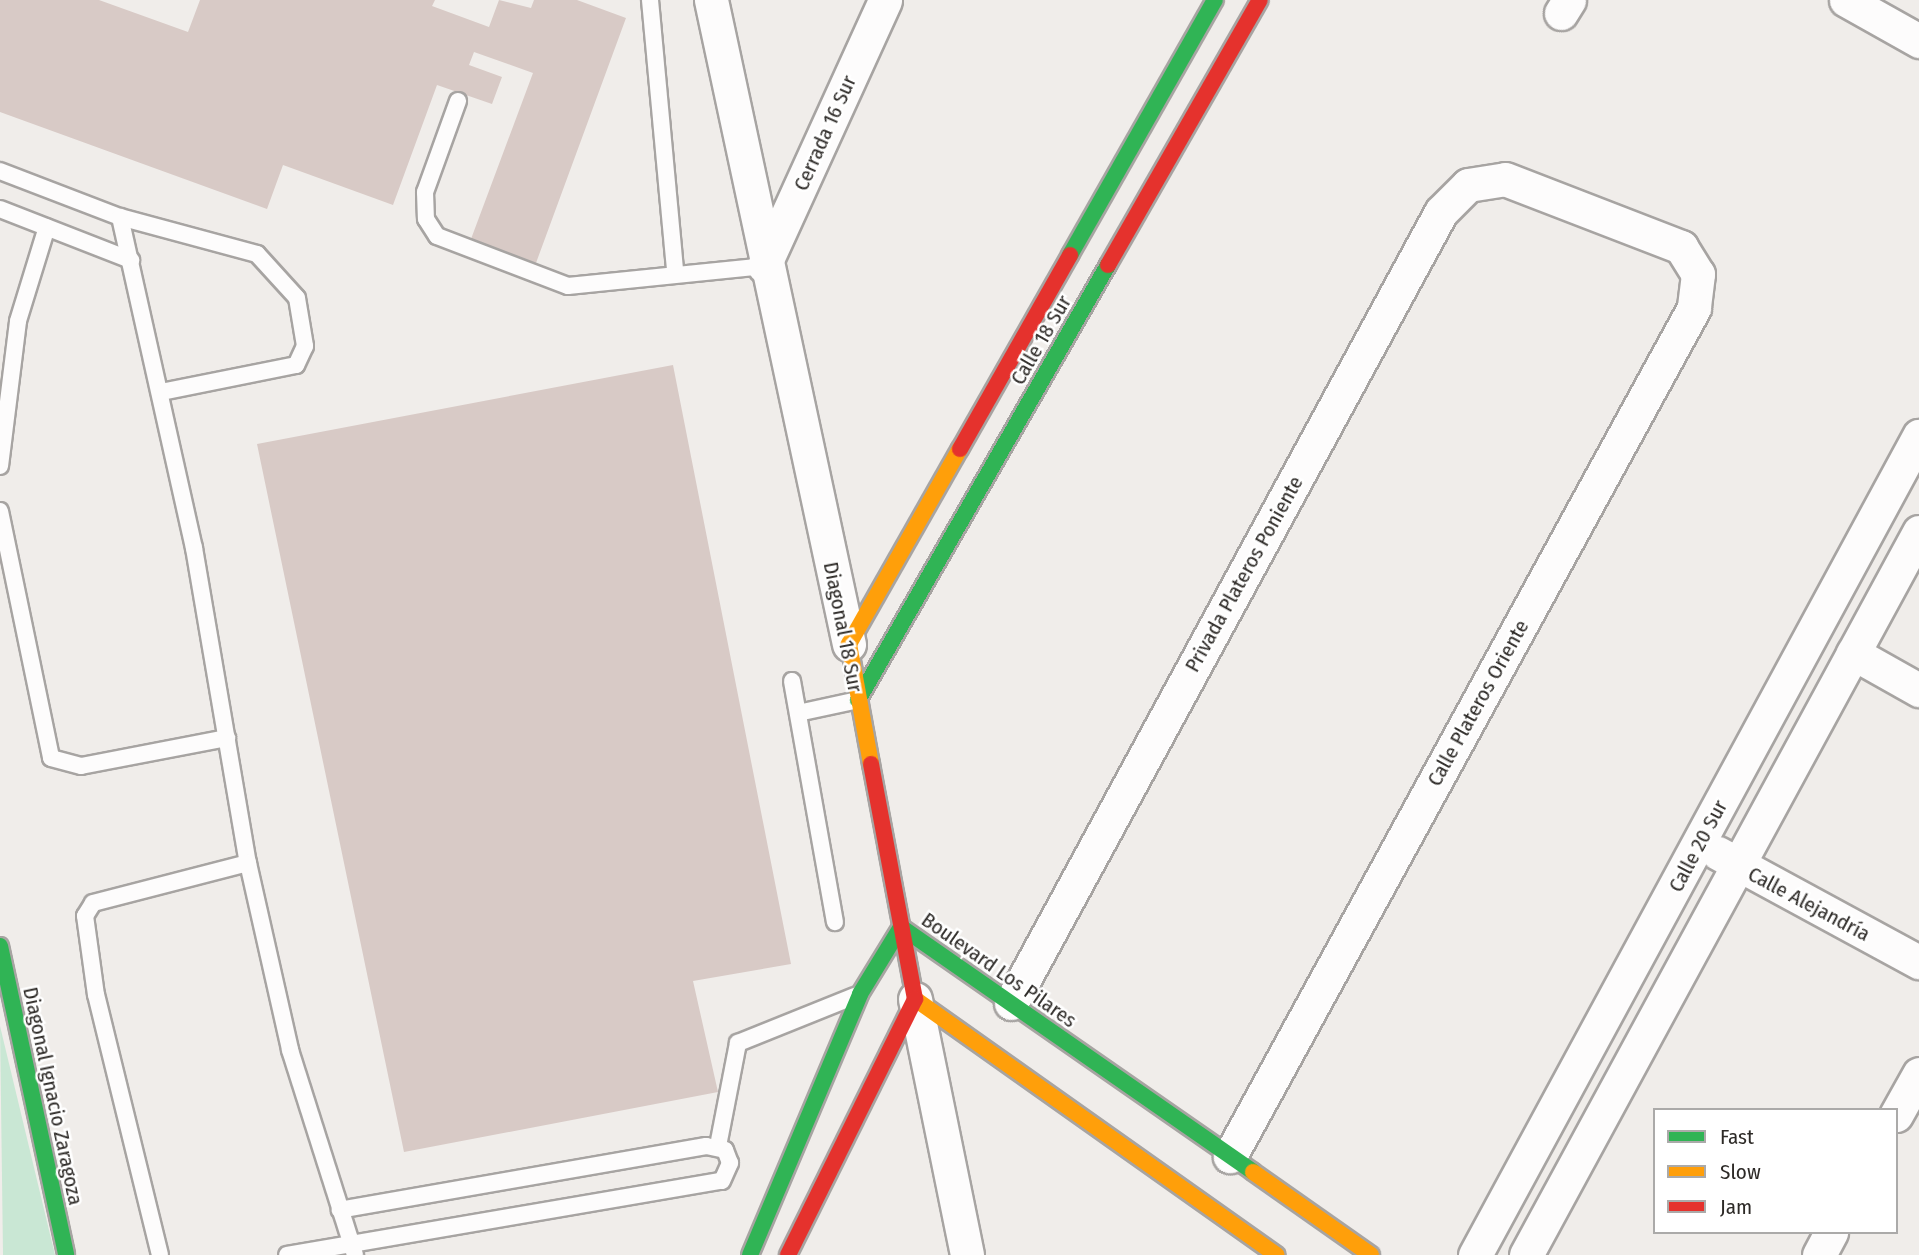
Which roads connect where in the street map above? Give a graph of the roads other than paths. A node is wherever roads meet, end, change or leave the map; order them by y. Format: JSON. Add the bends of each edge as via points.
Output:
{"nodes":[{"id":1,"x":650,"y":0,"type":"edge"},
{"id":2,"x":711,"y":0,"type":"edge"},
{"id":3,"x":885,"y":0,"type":"edge"},
{"id":4,"x":1215,"y":0,"type":"edge"},
{"id":5,"x":1260,"y":0,"type":"edge"},
{"id":6,"x":1846,"y":0,"type":"edge"},
{"id":7,"x":1919,"y":41,"type":"edge"},
{"id":8,"x":458,"y":101,"type":"dead end"},
{"id":9,"x":0,"y":171,"type":"edge"},
{"id":10,"x":1505,"y":179,"type":"joint"},
{"id":11,"x":0,"y":209,"type":"edge"},
{"id":12,"x":120,"y":217,"type":"junction"},
{"id":13,"x":47,"y":227,"type":"junction"},
{"id":14,"x":131,"y":260,"type":"junction"},
{"id":15,"x":765,"y":265,"type":"junction"},
{"id":16,"x":675,"y":271,"type":"junction"},
{"id":17,"x":5,"y":353,"type":"edge"},
{"id":18,"x":161,"y":391,"type":"junction"},
{"id":19,"x":1919,"y":436,"type":"edge"},
{"id":20,"x":0,"y":467,"type":"edge"},
{"id":21,"x":0,"y":511,"type":"edge"},
{"id":22,"x":1919,"y":532,"type":"edge"},
{"id":23,"x":849,"y":644,"type":"junction"},
{"id":24,"x":1853,"y":653,"type":"junction"},
{"id":25,"x":792,"y":681,"type":"dead end"},
{"id":26,"x":1919,"y":690,"type":"edge"},
{"id":27,"x":858,"y":700,"type":"junction"},
{"id":28,"x":798,"y":713,"type":"junction"},
{"id":29,"x":227,"y":738,"type":"junction"},
{"id":30,"x":1700,"y":843,"type":"junction"},
{"id":31,"x":248,"y":863,"type":"junction"},
{"id":32,"x":1738,"y":865,"type":"junction"},
{"id":33,"x":835,"y":922,"type":"dead end"},
{"id":34,"x":901,"y":927,"type":"junction"},
{"id":35,"x":0,"y":946,"type":"edge"},
{"id":36,"x":1919,"y":962,"type":"edge"},
{"id":37,"x":860,"y":994,"type":"junction"},
{"id":38,"x":915,"y":999,"type":"junction"},
{"id":39,"x":1011,"y":1003,"type":"junction"},
{"id":40,"x":1919,"y":1074,"type":"edge"},
{"id":41,"x":1898,"y":1111,"type":"edge"},
{"id":42,"x":718,"y":1146,"type":"junction"},
{"id":43,"x":1230,"y":1156,"type":"junction"},
{"id":44,"x":340,"y":1210,"type":"junction"},
{"id":45,"x":801,"y":1224,"type":"junction"},
{"id":46,"x":1830,"y":1234,"type":"edge"},
{"id":47,"x":354,"y":1250,"type":"edge"},
{"id":48,"x":743,"y":1253,"type":"edge"},
{"id":49,"x":307,"y":1254,"type":"edge"},
{"id":50,"x":66,"y":1255,"type":"edge"},
{"id":51,"x":160,"y":1255,"type":"edge"},
{"id":52,"x":287,"y":1255,"type":"edge"},
{"id":53,"x":789,"y":1255,"type":"edge"},
{"id":54,"x":967,"y":1255,"type":"edge"},
{"id":55,"x":1276,"y":1255,"type":"edge"},
{"id":56,"x":1371,"y":1255,"type":"edge"},
{"id":57,"x":1475,"y":1255,"type":"edge"},
{"id":58,"x":1526,"y":1255,"type":"edge"},
{"id":59,"x":1819,"y":1255,"type":"edge"}],
"edges":[{"from":1,"to":16,"type":"lane"},
{"from":2,"to":15,"type":"street","name":"Diagonal 18 Sur"},
{"from":3,"to":15,"type":"street","name":"Cerrada 16 Sur"},
{"from":4,"to":23,"type":"street","name":"Calle 18 Sur"},
{"from":5,"to":27,"type":"street","name":"Calle 18 Sur"},
{"from":6,"to":7,"type":"street"},
{"from":8,"to":16,"type":"lane","via":[[425,192],[426,219],[437,236],[568,286]]},
{"from":9,"to":12,"type":"lane"},
{"from":10,"to":39,"type":"street","name":"Privada Plateros Poniente","via":[[1468,185],[1441,212]]},
{"from":10,"to":43,"type":"street","name":"Calle Plateros Oriente","via":[[1681,247],[1698,274],[1694,308]]},
{"from":11,"to":13,"type":"lane"},
{"from":12,"to":14,"type":"lane"},
{"from":12,"to":18,"type":"lane","via":[[257,254],[297,298],[305,346],[296,365]]},
{"from":13,"to":14,"type":"lane"},
{"from":13,"to":17,"type":"lane"},
{"from":14,"to":18,"type":"lane"},
{"from":15,"to":16,"type":"lane"},
{"from":15,"to":23,"type":"street","name":"Diagonal 18 Sur"},
{"from":17,"to":20,"type":"lane"},
{"from":18,"to":29,"type":"lane"},
{"from":19,"to":30,"type":"street","name":"Calle 20 Sur"},
{"from":21,"to":29,"type":"lane","via":[[51,758],[81,766]]},
{"from":22,"to":24,"type":"street","name":"Calle 20 Sur"},
{"from":23,"to":27,"type":"street","name":"Diagonal 18 Sur"},
{"from":24,"to":26,"type":"street"},
{"from":24,"to":32,"type":"street","name":"Calle 20 Sur"},
{"from":25,"to":28,"type":"lane"},
{"from":27,"to":28,"type":"lane"},
{"from":27,"to":34,"type":"street","name":"Diagonal 18 Sur"},
{"from":28,"to":33,"type":"lane"},
{"from":29,"to":31,"type":"lane"},
{"from":30,"to":32,"type":"street","name":"Calle Alejandría"},
{"from":30,"to":57,"type":"street","name":"Calle 20 Sur"},
{"from":31,"to":44,"type":"lane","via":[[290,1050]]},
{"from":31,"to":51,"type":"lane","via":[[87,910],[96,995]]},
{"from":32,"to":36,"type":"street","name":"Calle Alejandría"},
{"from":32,"to":58,"type":"street","name":"Calle 20 Sur"},
{"from":34,"to":37,"type":"street","name":"Boulevard Los Pilares"},
{"from":34,"to":38,"type":"street","name":"Diagonal 18 Sur"},
{"from":34,"to":39,"type":"street","name":"Boulevard Los Pilares"},
{"from":35,"to":50,"type":"street","name":"Diagonal Ignacio Zaragoza"},
{"from":37,"to":42,"type":"lane","via":[[738,1043]]},
{"from":37,"to":48,"type":"street","name":"Boulevard Los Pilares"},
{"from":38,"to":45,"type":"street"},
{"from":38,"to":54,"type":"street","name":"Diagonal 18 Sur"},
{"from":38,"to":55,"type":"street"},
{"from":39,"to":43,"type":"street","name":"Boulevard Los Pilares"},
{"from":40,"to":41,"type":"street"},
{"from":42,"to":44,"type":"lane"},
{"from":42,"to":47,"type":"lane","via":[[730,1163],[722,1181]]},
{"from":43,"to":56,"type":"street","name":"Boulevard Los Pilares"},
{"from":44,"to":47,"type":"lane"},
{"from":45,"to":48,"type":"street"},
{"from":45,"to":53,"type":"street"},
{"from":46,"to":59,"type":"street"},
{"from":47,"to":49,"type":"lane"},
{"from":49,"to":52,"type":"lane"}]}
